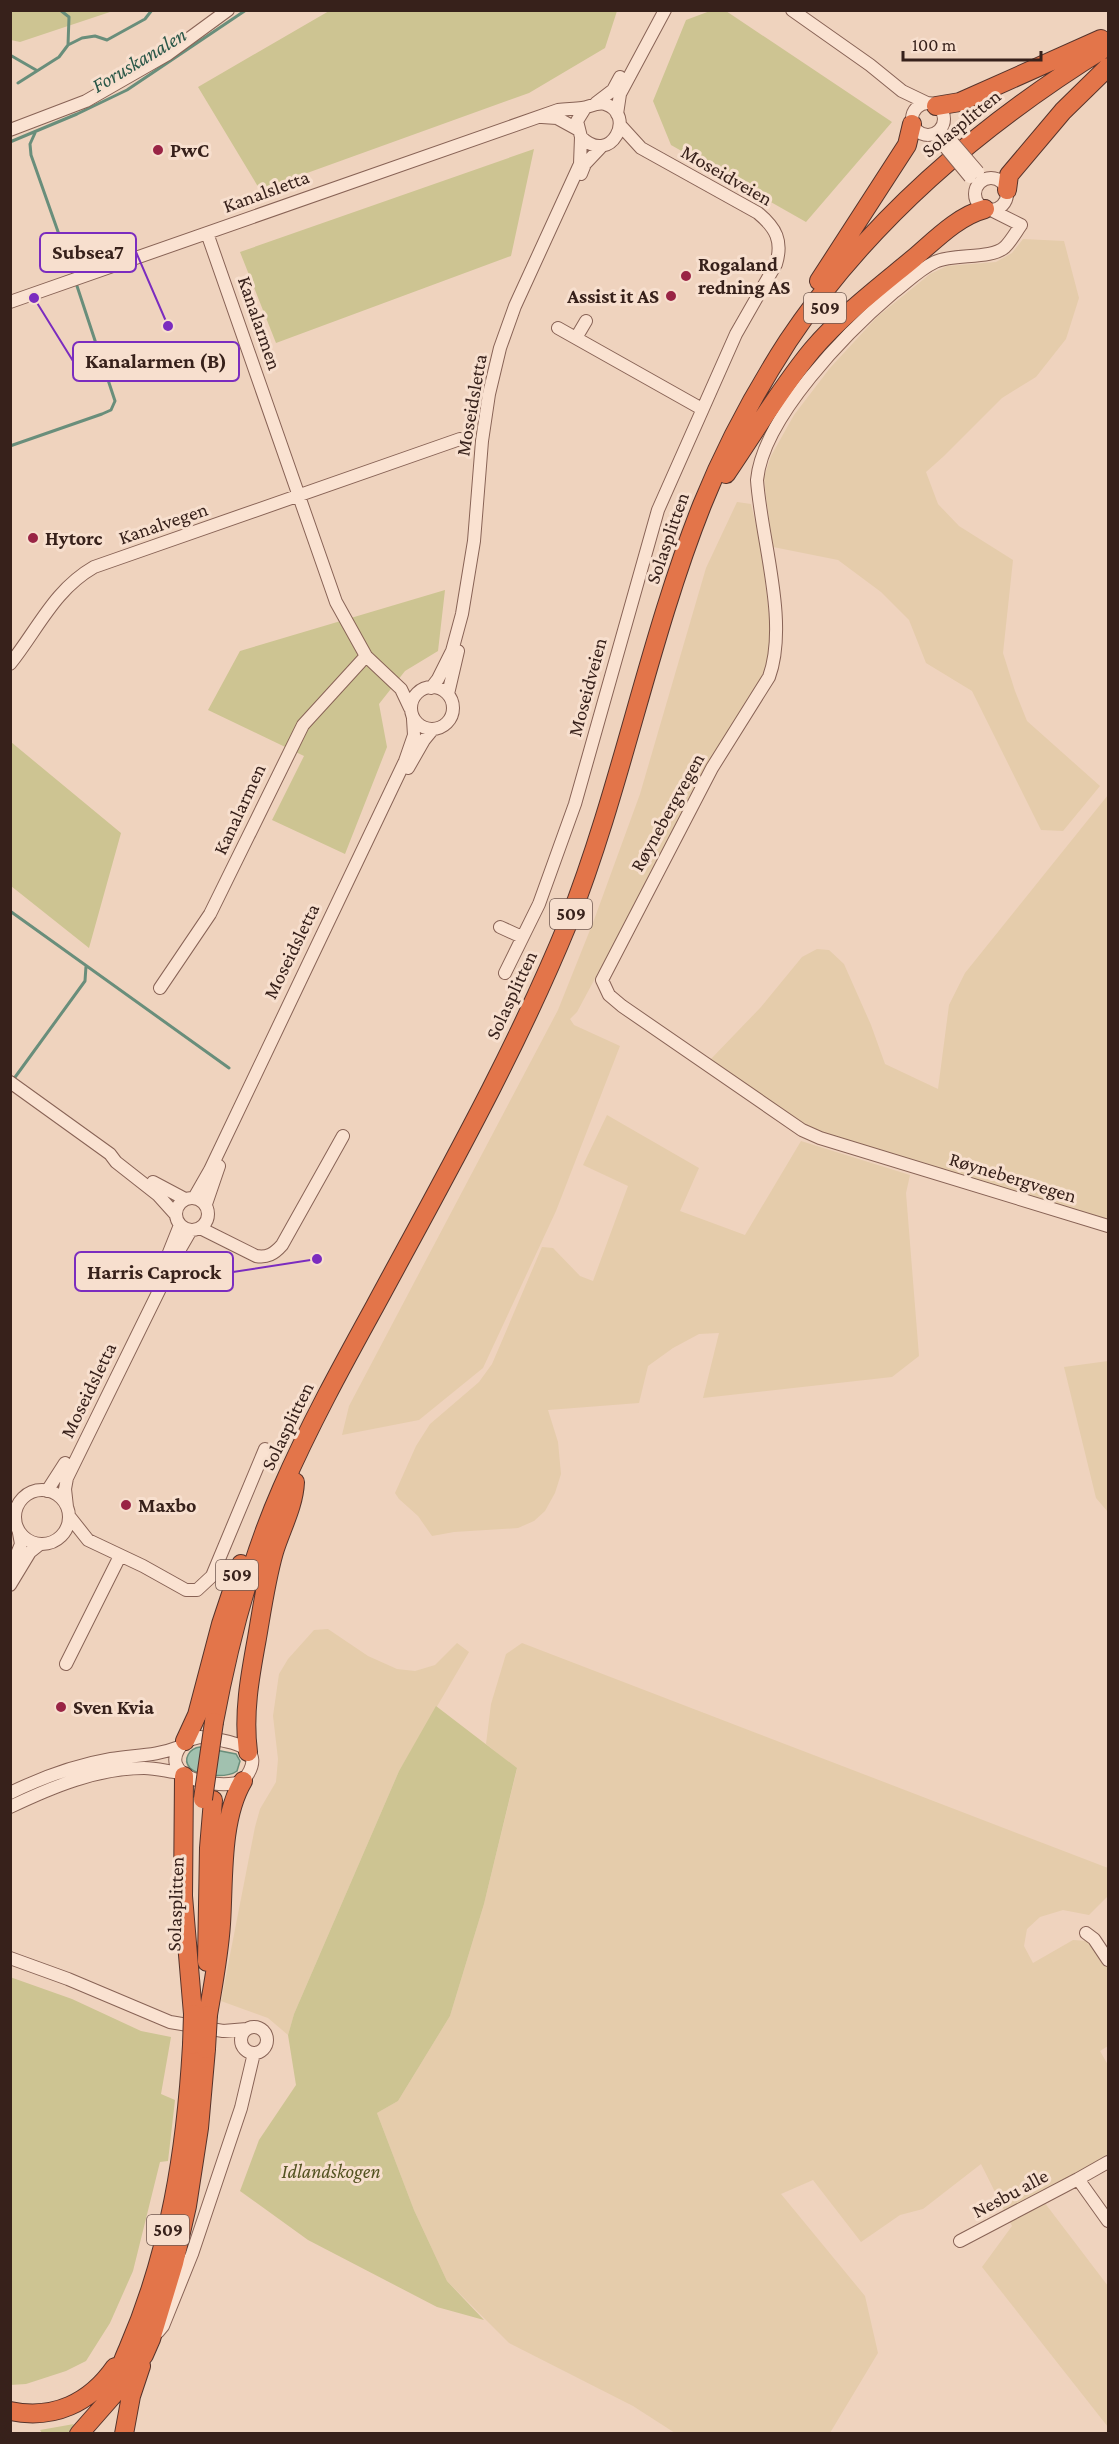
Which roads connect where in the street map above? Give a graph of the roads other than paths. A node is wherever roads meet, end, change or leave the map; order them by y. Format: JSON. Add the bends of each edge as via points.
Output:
{"nodes":[{"id":1,"x":228,"y":10,"type":"edge"},
{"id":2,"x":657,"y":10,"type":"edge"},
{"id":3,"x":665,"y":10,"type":"edge"},
{"id":4,"x":792,"y":10,"type":"edge"},
{"id":5,"x":1108,"y":36,"type":"edge"},
{"id":6,"x":1108,"y":46,"type":"edge"},
{"id":7,"x":858,"y":56,"type":"junction"},
{"id":8,"x":1108,"y":58,"type":"edge"},
{"id":9,"x":1108,"y":67,"type":"edge"},
{"id":10,"x":932,"y":105,"type":"junction"},
{"id":11,"x":590,"y":106,"type":"junction"},
{"id":12,"x":535,"y":116,"type":"junction"},
{"id":13,"x":618,"y":119,"type":"junction"},
{"id":14,"x":912,"y":119,"type":"junction"},
{"id":15,"x":10,"y":130,"type":"edge"},
{"id":16,"x":579,"y":133,"type":"junction"},
{"id":17,"x":941,"y":134,"type":"junction"},
{"id":18,"x":606,"y":144,"type":"junction"},
{"id":19,"x":641,"y":148,"type":"junction"},
{"id":20,"x":979,"y":176,"type":"junction"},
{"id":21,"x":1007,"y":193,"type":"junction"},
{"id":22,"x":988,"y":210,"type":"junction"},
{"id":23,"x":1021,"y":225,"type":"junction"},
{"id":24,"x":207,"y":232,"type":"junction"},
{"id":25,"x":10,"y":302,"type":"edge"},
{"id":26,"x":586,"y":321,"type":"dead end"},
{"id":27,"x":558,"y":328,"type":"dead end"},
{"id":28,"x":576,"y":338,"type":"junction"},
{"id":29,"x":769,"y":371,"type":"junction"},
{"id":30,"x":702,"y":409,"type":"junction"},
{"id":31,"x":460,"y":439,"type":"dead end"},
{"id":32,"x":726,"y":474,"type":"junction"},
{"id":33,"x":299,"y":495,"type":"junction"},
{"id":34,"x":366,"y":656,"type":"junction"},
{"id":35,"x":10,"y":664,"type":"edge"},
{"id":36,"x":394,"y":682,"type":"junction"},
{"id":37,"x":426,"y":688,"type":"junction"},
{"id":38,"x":448,"y":694,"type":"junction"},
{"id":39,"x":412,"y":713,"type":"junction"},
{"id":40,"x":433,"y":729,"type":"junction"},
{"id":41,"x":500,"y":927,"type":"dead end"},
{"id":42,"x":522,"y":937,"type":"junction"},
{"id":43,"x":504,"y":973,"type":"dead end"},
{"id":44,"x":160,"y":988,"type":"dead end"},
{"id":45,"x":16,"y":1085,"type":"edge"},
{"id":46,"x":343,"y":1136,"type":"dead end"},
{"id":47,"x":110,"y":1154,"type":"junction"},
{"id":48,"x":190,"y":1198,"type":"junction"},
{"id":49,"x":207,"y":1209,"type":"junction"},
{"id":50,"x":187,"y":1225,"type":"junction"},
{"id":51,"x":1108,"y":1226,"type":"edge"},
{"id":52,"x":243,"y":1251,"type":"junction"},
{"id":53,"x":315,"y":1419,"type":"junction"},
{"id":54,"x":265,"y":1449,"type":"dead end"},
{"id":55,"x":295,"y":1482,"type":"junction"},
{"id":56,"x":47,"y":1491,"type":"junction"},
{"id":57,"x":10,"y":1496,"type":"edge"},
{"id":58,"x":24,"y":1496,"type":"junction"},
{"id":59,"x":68,"y":1512,"type":"junction"},
{"id":60,"x":13,"y":1513,"type":"edge"},
{"id":61,"x":19,"y":1533,"type":"junction"},
{"id":62,"x":59,"y":1538,"type":"junction"},
{"id":63,"x":88,"y":1540,"type":"junction"},
{"id":64,"x":40,"y":1544,"type":"junction"},
{"id":65,"x":120,"y":1556,"type":"junction"},
{"id":66,"x":10,"y":1571,"type":"edge"},
{"id":67,"x":10,"y":1585,"type":"edge"},
{"id":68,"x":66,"y":1664,"type":"dead end"},
{"id":69,"x":204,"y":1684,"type":"junction"},
{"id":70,"x":219,"y":1723,"type":"junction"},
{"id":71,"x":182,"y":1744,"type":"junction"},
{"id":72,"x":248,"y":1752,"type":"junction"},
{"id":73,"x":139,"y":1756,"type":"junction"},
{"id":74,"x":182,"y":1774,"type":"junction"},
{"id":75,"x":243,"y":1781,"type":"junction"},
{"id":76,"x":10,"y":1793,"type":"edge"},
{"id":77,"x":10,"y":1807,"type":"edge"},
{"id":78,"x":1086,"y":1933,"type":"dead end"},
{"id":79,"x":10,"y":1958,"type":"edge"},
{"id":80,"x":1108,"y":1960,"type":"edge"},
{"id":81,"x":201,"y":2014,"type":"junction"},
{"id":82,"x":247,"y":2029,"type":"junction"},
{"id":83,"x":223,"y":2031,"type":"junction"},
{"id":84,"x":242,"y":2045,"type":"junction"},
{"id":85,"x":199,"y":2047,"type":"junction"},
{"id":86,"x":254,"y":2054,"type":"junction"},
{"id":87,"x":1108,"y":2162,"type":"edge"},
{"id":88,"x":1078,"y":2179,"type":"junction"},
{"id":89,"x":1108,"y":2222,"type":"edge"},
{"id":90,"x":960,"y":2241,"type":"dead end"},
{"id":91,"x":141,"y":2347,"type":"junction"},
{"id":92,"x":10,"y":2411,"type":"edge"},
{"id":93,"x":79,"y":2433,"type":"edge"},
{"id":94,"x":124,"y":2433,"type":"edge"}],
"edges":[{"from":1,"to":15,"type":"street","via":[[168,54],[86,101]]},
{"from":2,"to":11,"type":"street","via":[[613,90]]},
{"from":3,"to":13,"type":"street","via":[[620,93]]},
{"from":4,"to":7,"type":"street"},
{"from":5,"to":10,"type":"highway","via":[[960,102]]},
{"from":6,"to":29,"type":"highway","name":"Solasplitten","number":"509","via":[[1019,104],[916,189],[851,257]]},
{"from":7,"to":10,"type":"street","via":[[902,91]]},
{"from":7,"to":14,"type":"street","via":[[900,95]]},
{"from":8,"to":32,"type":"highway","name":"Solasplitten","number":"509","via":[[988,140],[883,237],[801,342]]},
{"from":9,"to":21,"type":"highway","via":[[1063,111],[1009,176]]},
{"from":10,"to":14,"type":"street","via":[[918,107]]},
{"from":10,"to":17,"type":"street","via":[[943,114]]},
{"from":11,"to":12,"type":"street","name":"Kanalsletta"},
{"from":11,"to":13,"type":"street","via":[[611,108]]},
{"from":11,"to":16,"type":"street","via":[[580,114]]},
{"from":12,"to":16,"type":"street","via":[[557,118]]},
{"from":12,"to":24,"type":"street","name":"Kanalsletta"},
{"from":13,"to":18,"type":"street","via":[[619,132]]},
{"from":13,"to":19,"type":"street"},
{"from":14,"to":17,"type":"street","via":[[922,134]]},
{"from":14,"to":29,"type":"highway","number":"509","via":[[907,145],[788,332]]},
{"from":16,"to":18,"type":"street","via":[[594,146]]},
{"from":16,"to":37,"type":"street","name":"Moseidsletta","via":[[580,164],[500,348],[482,441],[474,541],[462,614],[452,651],[438,680]]},
{"from":17,"to":20,"type":"street","bridge":true},
{"from":18,"to":19,"type":"street"},
{"from":18,"to":38,"type":"street","name":"Moseidsletta","via":[[585,164],[506,350],[487,450],[477,575]]},
{"from":19,"to":30,"type":"street","name":"Moseidveien","via":[[758,213],[774,227],[778,238],[776,264],[736,334]]},
{"from":20,"to":21,"type":"street","via":[[1000,180]]},
{"from":20,"to":22,"type":"street","via":[[976,201]]},
{"from":21,"to":22,"type":"street","via":[[1003,206]]},
{"from":21,"to":23,"type":"street"},
{"from":22,"to":23,"type":"street"},
{"from":22,"to":32,"type":"highway","number":"509","via":[[963,218],[826,335]]},
{"from":23,"to":51,"type":"street","name":"Røynebergvegen","via":[[1001,249],[933,263],[882,302],[835,347],[773,435],[757,480],[774,613],[772,668],[712,768],[602,980],[609,995],[622,1006],[802,1130]]},
{"from":24,"to":25,"type":"street","name":"Kanalsletta"},
{"from":24,"to":33,"type":"street","name":"Kanalarmen"},
{"from":26,"to":28,"type":"street"},
{"from":27,"to":28,"type":"street"},
{"from":28,"to":30,"type":"street"},
{"from":29,"to":53,"type":"highway","name":"Solasplitten","number":"509","via":[[702,504],[595,849],[539,991]]},
{"from":30,"to":42,"type":"street","name":"Moseidveien","via":[[658,510],[575,804],[539,904]]},
{"from":31,"to":33,"type":"street"},
{"from":32,"to":55,"type":"highway","name":"Solasplitten","number":"509","via":[[694,556],[605,852],[548,995]]},
{"from":33,"to":34,"type":"street","name":"Kanalarmen","via":[[336,602]]},
{"from":33,"to":35,"type":"street","name":"Kanalvegen","via":[[82,574],[59,595]]},
{"from":34,"to":36,"type":"street","name":"Kanalarmen"},
{"from":34,"to":44,"type":"street","name":"Kanalarmen","via":[[303,725],[210,914]]},
{"from":36,"to":37,"type":"street","name":"Kanalarmen","via":[[402,687]]},
{"from":36,"to":39,"type":"street","name":"Kanalarmen"},
{"from":37,"to":38,"type":"street","via":[[438,687]]},
{"from":37,"to":39,"type":"street","via":[[413,697]]},
{"from":38,"to":40,"type":"street","via":[[453,704],[452,716]]},
{"from":39,"to":40,"type":"street","via":[[422,727]]},
{"from":39,"to":48,"type":"street","name":"Moseidsletta","via":[[414,735],[405,761],[210,1170]]},
{"from":40,"to":49,"type":"street","name":"Moseidsletta","via":[[410,763],[310,973],[216,1173]]},
{"from":41,"to":42,"type":"street"},
{"from":42,"to":43,"type":"street","name":"Moseidveien"},
{"from":45,"to":47,"type":"street"},
{"from":46,"to":52,"type":"street","via":[[282,1245],[275,1253],[262,1257]]},
{"from":47,"to":48,"type":"street","via":[[163,1189]]},
{"from":47,"to":50,"type":"street","via":[[158,1194]]},
{"from":48,"to":49,"type":"street"},
{"from":48,"to":50,"type":"street","name":"Moseidsletta","via":[[179,1205]]},
{"from":49,"to":50,"type":"street","name":"Moseidsletta","via":[[206,1222]]},
{"from":49,"to":52,"type":"street","via":[[216,1227]]},
{"from":50,"to":52,"type":"street"},
{"from":50,"to":56,"type":"street","name":"Moseidsletta","via":[[61,1473]]},
{"from":50,"to":59,"type":"street","name":"Moseidsletta","via":[[67,1478]]},
{"from":53,"to":69,"type":"highway","number":"509","via":[[304,1429],[262,1514],[231,1592]]},
{"from":53,"to":70,"type":"highway","name":"Solasplitten","number":"509","via":[[281,1490],[252,1567],[235,1628]]},
{"from":54,"to":65,"type":"street","via":[[212,1576],[197,1590],[186,1590]]},
{"from":55,"to":70,"type":"highway","name":"Solasplitten","number":"509","via":[[250,1611]]},
{"from":55,"to":72,"type":"highway","number":"509","via":[[262,1605],[248,1691]]},
{"from":56,"to":58,"type":"street"},
{"from":56,"to":59,"type":"street","via":[[55,1494]]},
{"from":57,"to":58,"type":"street"},
{"from":58,"to":60,"type":"street"},
{"from":59,"to":62,"type":"street","via":[[68,1524]]},
{"from":59,"to":63,"type":"street"},
{"from":60,"to":61,"type":"street"},
{"from":61,"to":64,"type":"street"},
{"from":61,"to":66,"type":"street","via":[[21,1544]]},
{"from":62,"to":63,"type":"street"},
{"from":62,"to":64,"type":"street"},
{"from":63,"to":65,"type":"street"},
{"from":64,"to":67,"type":"street","via":[[30,1552]]},
{"from":65,"to":68,"type":"street"},
{"from":69,"to":71,"type":"highway","number":"509","via":[[197,1715]]},
{"from":69,"to":73,"type":"street","via":[[179,1736],[161,1749]]},
{"from":70,"to":81,"type":"highway","name":"Solasplitten","number":"509","bridge":true,"via":[[208,1800]]},
{"from":71,"to":72,"type":"street","via":[[200,1737],[234,1741]]},
{"from":71,"to":73,"type":"street","via":[[155,1756]]},
{"from":71,"to":74,"type":"street","via":[[176,1762]]},
{"from":72,"to":75,"type":"street","via":[[251,1766]]},
{"from":73,"to":76,"type":"street","via":[[62,1771]]},
{"from":74,"to":75,"type":"street","via":[[197,1781],[227,1785]]},
{"from":74,"to":77,"type":"street","via":[[144,1768],[88,1776]]},
{"from":74,"to":81,"type":"highway","number":"509","via":[[183,1896]]},
{"from":75,"to":81,"type":"highway","number":"509","via":[[233,1800],[221,1927]]},
{"from":78,"to":80,"type":"street"},
{"from":79,"to":83,"type":"street","via":[[156,2017]]},
{"from":81,"to":85,"type":"highway","number":"509","bridge":true},
{"from":82,"to":83,"type":"street"},
{"from":82,"to":84,"type":"street","via":[[241,2037]]},
{"from":82,"to":86,"type":"street","via":[[261,2028],[267,2036],[265,2048]]},
{"from":83,"to":84,"type":"street"},
{"from":84,"to":86,"type":"street"},
{"from":85,"to":91,"type":"highway","number":"509","via":[[168,2230]]},
{"from":85,"to":91,"type":"highway","number":"509","via":[[195,2156],[181,2237]]},
{"from":86,"to":91,"type":"street","via":[[241,2108],[186,2273],[163,2326]]},
{"from":87,"to":88,"type":"street","name":"Nesbu alle"},
{"from":88,"to":89,"type":"street","name":"Nesbu alle"},
{"from":88,"to":90,"type":"street","name":"Nesbu alle"},
{"from":91,"to":92,"type":"highway","via":[[92,2394],[74,2405],[42,2414]]},
{"from":91,"to":93,"type":"highway","number":"509"},
{"from":91,"to":94,"type":"highway"}]}
